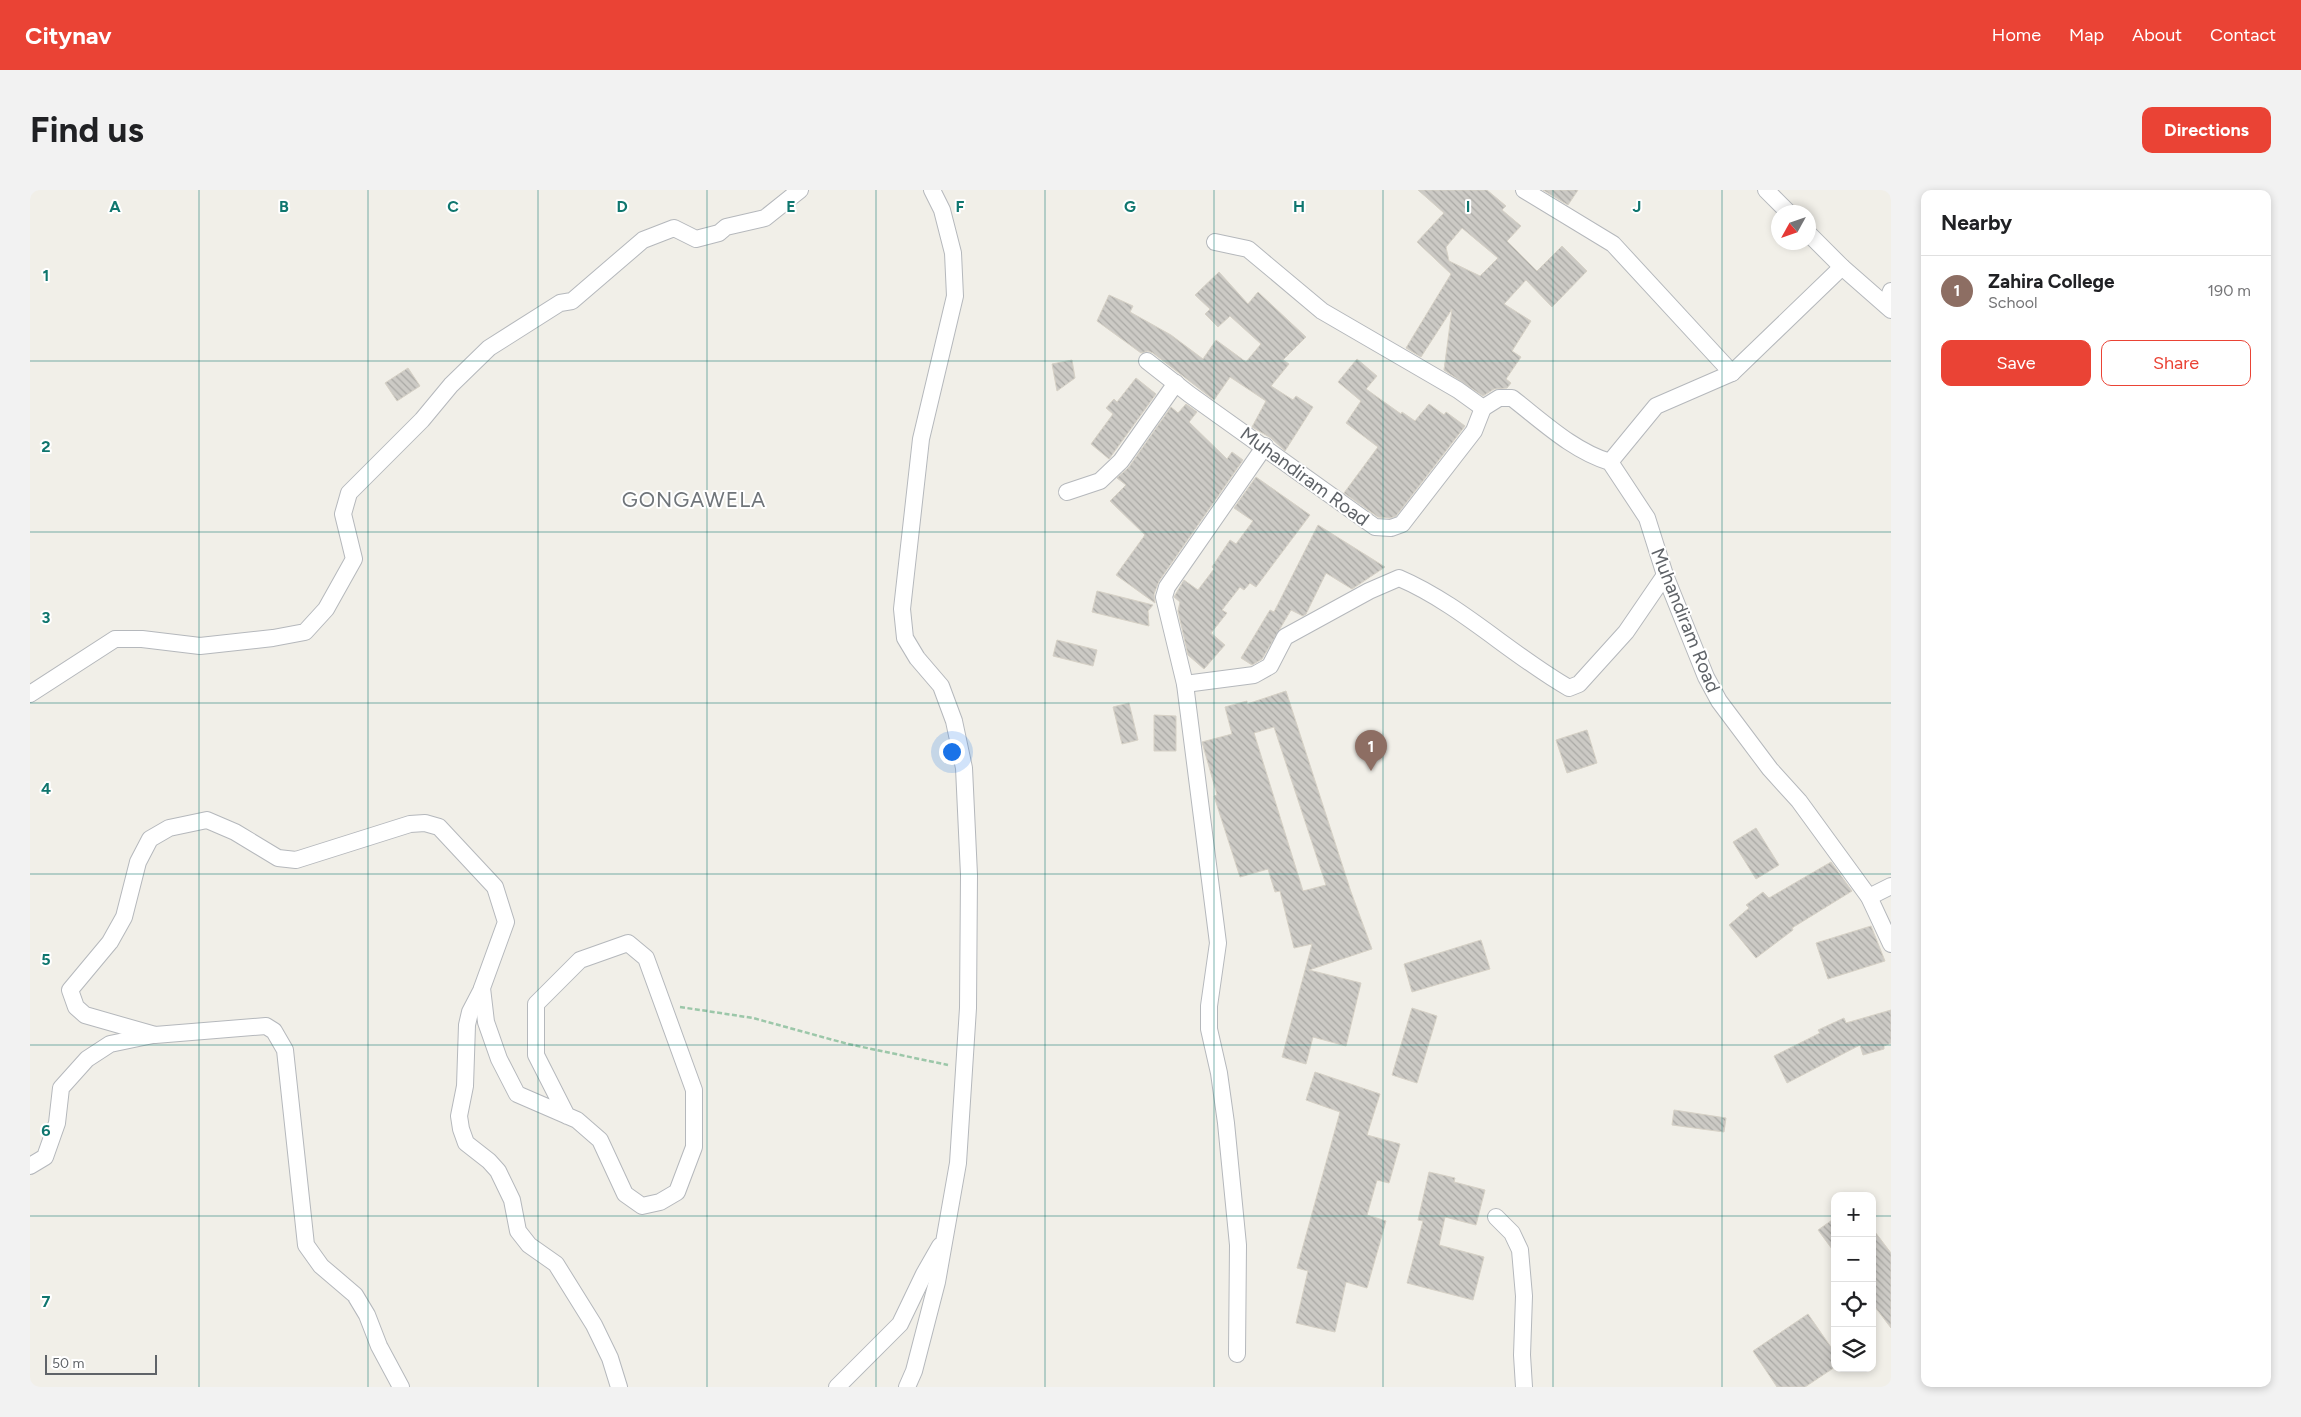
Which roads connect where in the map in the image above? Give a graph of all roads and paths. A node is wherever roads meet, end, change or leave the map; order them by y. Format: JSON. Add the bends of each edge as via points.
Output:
{"nodes":[{"id":1,"x":800,"y":190,"type":"edge"},
{"id":2,"x":932,"y":190,"type":"edge"},
{"id":3,"x":1524,"y":190,"type":"edge"},
{"id":4,"x":1766,"y":190,"type":"edge"},
{"id":5,"x":1781,"y":205,"type":"edge"},
{"id":6,"x":1816,"y":241,"type":"edge"},
{"id":7,"x":1215,"y":242,"type":"dead end"},
{"id":8,"x":1842,"y":267,"type":"junction"},
{"id":9,"x":1889,"y":302,"type":"edge"},
{"id":10,"x":1147,"y":361,"type":"dead end"},
{"id":11,"x":1732,"y":373,"type":"junction"},
{"id":12,"x":1176,"y":383,"type":"junction"},
{"id":13,"x":1483,"y":408,"type":"junction"},
{"id":14,"x":1265,"y":446,"type":"junction"},
{"id":15,"x":1610,"y":462,"type":"junction"},
{"id":16,"x":1066,"y":492,"type":"dead end"},
{"id":17,"x":1665,"y":575,"type":"junction"},
{"id":18,"x":1184,"y":684,"type":"junction"},
{"id":19,"x":30,"y":694,"type":"edge"},
{"id":20,"x":1891,"y":886,"type":"edge"},
{"id":21,"x":1869,"y":897,"type":"junction"},
{"id":22,"x":1891,"y":944,"type":"edge"},
{"id":23,"x":482,"y":988,"type":"junction"},
{"id":24,"x":676,"y":1006,"type":"dead end"},
{"id":25,"x":155,"y":1035,"type":"junction"},
{"id":26,"x":964,"y":1068,"type":"junction"},
{"id":27,"x":567,"y":1116,"type":"junction"},
{"id":28,"x":30,"y":1166,"type":"edge"},
{"id":29,"x":1496,"y":1217,"type":"dead end"},
{"id":30,"x":945,"y":1238,"type":"junction"},
{"id":31,"x":1237,"y":1354,"type":"dead end"},
{"id":32,"x":401,"y":1387,"type":"edge"},
{"id":33,"x":619,"y":1387,"type":"edge"},
{"id":34,"x":837,"y":1387,"type":"edge"},
{"id":35,"x":907,"y":1387,"type":"edge"},
{"id":36,"x":1524,"y":1387,"type":"edge"}],
"edges":[{"from":1,"to":19,"type":"street","via":[[765,218],[726,227],[719,233],[696,239],[674,228],[643,240],[572,300],[560,303],[488,348],[422,420],[348,493],[343,514],[354,559],[326,609],[305,632],[200,646],[115,639]]},
{"from":2,"to":26,"type":"street","via":[[942,210],[953,253],[955,296],[921,439],[902,609],[905,638],[941,686],[954,721],[964,768],[969,874]]},
{"from":3,"to":11,"type":"street","via":[[1613,244]]},
{"from":4,"to":5,"type":"street"},
{"from":6,"to":8,"type":"street"},
{"from":7,"to":13,"type":"street","via":[[1248,249],[1322,310]]},
{"from":8,"to":9,"type":"street"},
{"from":8,"to":11,"type":"street"},
{"from":10,"to":12,"type":"street","name":"Muhandiram Road"},
{"from":11,"to":15,"type":"street","via":[[1656,406]]},
{"from":12,"to":14,"type":"street","name":"Muhandiram Road"},
{"from":12,"to":16,"type":"street","via":[[1121,462],[1100,482]]},
{"from":13,"to":14,"type":"street","name":"Muhandiram Road","via":[[1474,431],[1423,500],[1402,524],[1391,528],[1375,526]]},
{"from":13,"to":15,"type":"street","via":[[1499,398],[1512,398],[1594,457]]},
{"from":14,"to":18,"type":"street","via":[[1167,587],[1164,597]]},
{"from":15,"to":17,"type":"street","name":"Muhandiram Road","via":[[1646,518]]},
{"from":17,"to":18,"type":"street","via":[[1626,632],[1579,684],[1569,688],[1538,670],[1442,601],[1399,578],[1285,637],[1270,666],[1254,675]]},
{"from":17,"to":21,"type":"street","name":"Muhandiram Road","via":[[1719,701]]},
{"from":18,"to":31,"type":"street","via":[[1218,943],[1209,1029],[1226,1123],[1238,1245]]},
{"from":20,"to":21,"type":"street"},
{"from":21,"to":22,"type":"street","name":"Muhandiram Road"},
{"from":23,"to":25,"type":"street","via":[[506,922],[495,887],[439,827],[425,823],[410,824],[296,860],[278,858],[235,832],[207,820],[169,828],[150,838],[138,862],[124,917],[110,942],[70,990],[76,1007],[84,1015]]},
{"from":23,"to":27,"type":"street","via":[[486,1022],[499,1059],[518,1094]]},
{"from":23,"to":33,"type":"street","via":[[467,1025],[465,1086],[459,1116],[461,1130],[466,1143],[498,1170],[512,1200],[518,1231],[529,1245],[556,1264],[590,1318],[610,1358]]},
{"from":24,"to":26,"type":"path","via":[[753,1018],[848,1044]]},
{"from":25,"to":28,"type":"street","via":[[110,1044],[86,1059],[61,1088],[57,1123],[44,1157]]},
{"from":25,"to":32,"type":"street","via":[[266,1026],[274,1031],[285,1050],[306,1245],[321,1266],[355,1295]]},
{"from":26,"to":30,"type":"street","via":[[958,1163]]},
{"from":27,"to":27,"type":"street","via":[[536,1055],[536,1004],[580,960],[628,943],[646,958],[694,1090],[694,1147],[677,1192],[660,1202],[642,1206],[625,1194],[600,1140],[577,1120]]},
{"from":29,"to":36,"type":"street","via":[[1512,1233],[1520,1250],[1524,1296]]},
{"from":30,"to":34,"type":"street","via":[[900,1324]]},
{"from":30,"to":35,"type":"street","via":[[935,1291]]}]}
